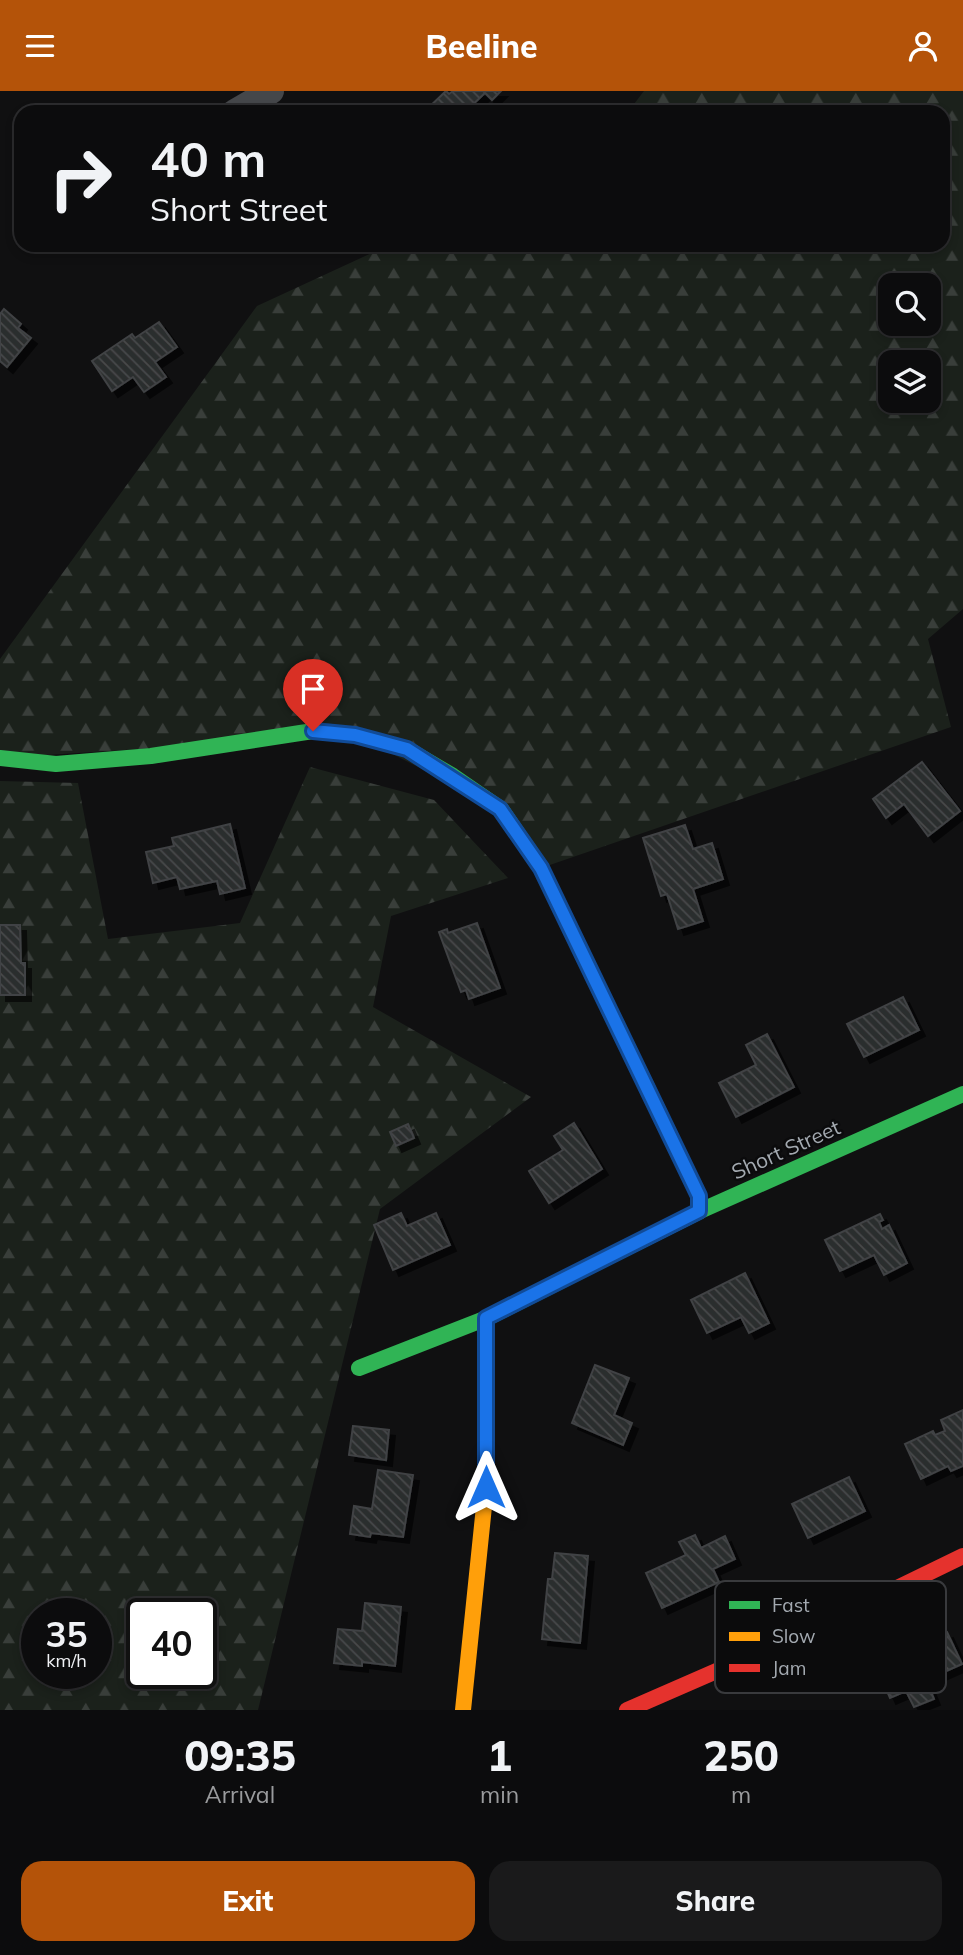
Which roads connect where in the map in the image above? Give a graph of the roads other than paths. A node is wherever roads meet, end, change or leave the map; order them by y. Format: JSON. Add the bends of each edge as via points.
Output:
{"nodes":[{"id":1,"x":271,"y":91,"type":"edge"},
{"id":2,"x":246,"y":105,"type":"edge"},
{"id":3,"x":0,"y":758,"type":"edge"},
{"id":4,"x":963,"y":1094,"type":"edge"},
{"id":5,"x":699,"y":1211,"type":"junction"},
{"id":6,"x":486,"y":1318,"type":"junction"},
{"id":7,"x":359,"y":1368,"type":"dead end"},
{"id":8,"x":963,"y":1556,"type":"edge"},
{"id":9,"x":912,"y":1581,"type":"edge"},
{"id":10,"x":715,"y":1672,"type":"edge"},
{"id":11,"x":463,"y":1710,"type":"edge"},
{"id":12,"x":627,"y":1710,"type":"edge"}],
"edges":[{"from":1,"to":2,"type":"street"},
{"from":3,"to":5,"type":"street","via":[[56,764],[151,756],[313,731],[355,735],[407,749],[453,776],[500,809],[541,868],[699,1196]]},
{"from":4,"to":5,"type":"street","name":"Short Street"},
{"from":5,"to":6,"type":"street","name":"Short Street"},
{"from":6,"to":7,"type":"street","name":"Short Street"},
{"from":6,"to":11,"type":"street","via":[[486,1487]]},
{"from":8,"to":9,"type":"street"},
{"from":10,"to":12,"type":"street"}]}
